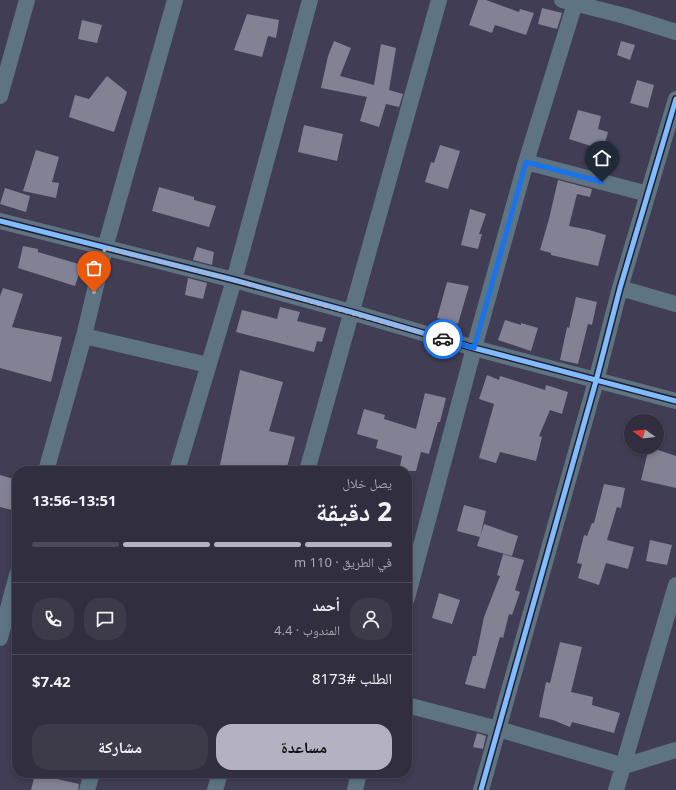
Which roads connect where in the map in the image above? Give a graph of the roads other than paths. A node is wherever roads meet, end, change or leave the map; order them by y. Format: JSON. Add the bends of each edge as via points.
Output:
{"nodes":[{"id":1,"x":27,"y":0,"type":"edge"},
{"id":2,"x":175,"y":0,"type":"edge"},
{"id":3,"x":310,"y":0,"type":"edge"},
{"id":4,"x":439,"y":0,"type":"edge"},
{"id":5,"x":571,"y":1,"type":"edge"},
{"id":6,"x":676,"y":32,"type":"edge"},
{"id":7,"x":0,"y":96,"type":"edge"},
{"id":8,"x":676,"y":99,"type":"edge"},
{"id":9,"x":526,"y":162,"type":"junction"},
{"id":10,"x":648,"y":194,"type":"junction"},
{"id":11,"x":0,"y":221,"type":"edge"},
{"id":12,"x":105,"y":248,"type":"junction"},
{"id":13,"x":234,"y":280,"type":"junction"},
{"id":14,"x":620,"y":288,"type":"junction"},
{"id":15,"x":676,"y":304,"type":"edge"},
{"id":16,"x":351,"y":312,"type":"junction"},
{"id":17,"x":84,"y":336,"type":"junction"},
{"id":18,"x":474,"y":348,"type":"junction"},
{"id":19,"x":208,"y":365,"type":"junction"},
{"id":20,"x":596,"y":381,"type":"junction"},
{"id":21,"x":676,"y":401,"type":"edge"},
{"id":22,"x":47,"y":466,"type":"edge"},
{"id":23,"x":178,"y":466,"type":"edge"},
{"id":24,"x":308,"y":466,"type":"edge"},
{"id":25,"x":412,"y":579,"type":"edge"},
{"id":26,"x":676,"y":585,"type":"edge"},
{"id":27,"x":9,"y":596,"type":"edge"},
{"id":28,"x":0,"y":638,"type":"edge"},
{"id":29,"x":412,"y":706,"type":"edge"},
{"id":30,"x":498,"y":729,"type":"junction"},
{"id":31,"x":676,"y":750,"type":"edge"},
{"id":32,"x":624,"y":766,"type":"junction"},
{"id":33,"x":91,"y":778,"type":"edge"},
{"id":34,"x":219,"y":778,"type":"edge"},
{"id":35,"x":358,"y":778,"type":"edge"},
{"id":36,"x":87,"y":790,"type":"edge"},
{"id":37,"x":215,"y":790,"type":"edge"},
{"id":38,"x":354,"y":790,"type":"edge"},
{"id":39,"x":481,"y":790,"type":"edge"},
{"id":40,"x":616,"y":790,"type":"edge"}],
"edges":[{"from":1,"to":7,"type":"street"},
{"from":2,"to":12,"type":"street"},
{"from":3,"to":13,"type":"street"},
{"from":4,"to":16,"type":"street"},
{"from":5,"to":6,"type":"street"},
{"from":5,"to":9,"type":"street"},
{"from":8,"to":10,"type":"street"},
{"from":9,"to":10,"type":"street"},
{"from":9,"to":18,"type":"street"},
{"from":10,"to":14,"type":"street"},
{"from":11,"to":12,"type":"street"},
{"from":12,"to":13,"type":"street"},
{"from":12,"to":17,"type":"street"},
{"from":13,"to":16,"type":"street"},
{"from":13,"to":19,"type":"street"},
{"from":14,"to":15,"type":"street"},
{"from":14,"to":20,"type":"street"},
{"from":16,"to":18,"type":"street"},
{"from":16,"to":24,"type":"street"},
{"from":17,"to":19,"type":"street"},
{"from":17,"to":22,"type":"street"},
{"from":18,"to":20,"type":"street"},
{"from":18,"to":25,"type":"street"},
{"from":19,"to":23,"type":"street"},
{"from":20,"to":21,"type":"street"},
{"from":20,"to":30,"type":"street"},
{"from":26,"to":32,"type":"street"},
{"from":27,"to":28,"type":"street"},
{"from":29,"to":30,"type":"street"},
{"from":30,"to":32,"type":"street"},
{"from":30,"to":39,"type":"street"},
{"from":31,"to":32,"type":"street"},
{"from":32,"to":40,"type":"street"},
{"from":33,"to":36,"type":"street"},
{"from":34,"to":37,"type":"street"},
{"from":35,"to":38,"type":"street"}]}
